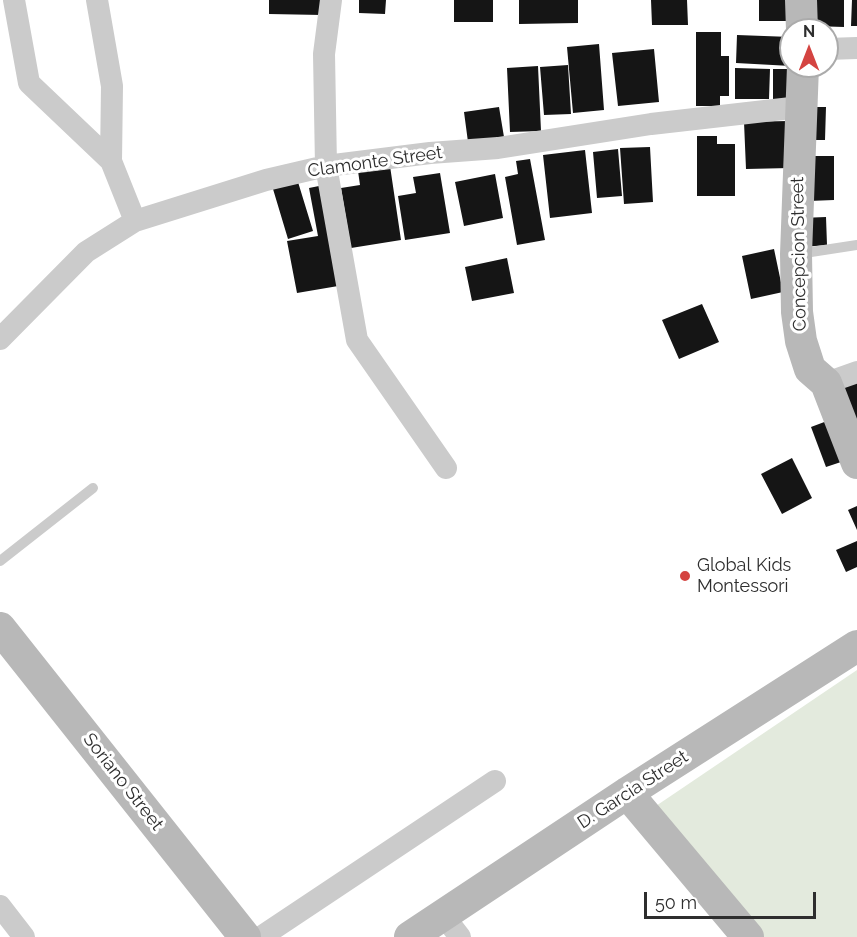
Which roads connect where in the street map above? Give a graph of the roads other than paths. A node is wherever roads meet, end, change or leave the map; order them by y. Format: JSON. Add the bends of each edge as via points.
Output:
{"nodes":[{"id":1,"x":14,"y":0,"type":"edge"},
{"id":2,"x":97,"y":0,"type":"edge"},
{"id":3,"x":331,"y":0,"type":"edge"},
{"id":4,"x":801,"y":0,"type":"edge"},
{"id":5,"x":802,"y":18,"type":"edge"},
{"id":6,"x":857,"y":48,"type":"edge"},
{"id":7,"x":839,"y":49,"type":"edge"},
{"id":8,"x":801,"y":78,"type":"edge"},
{"id":9,"x":800,"y":107,"type":"junction"},
{"id":10,"x":111,"y":161,"type":"junction"},
{"id":11,"x":326,"y":166,"type":"junction"},
{"id":12,"x":135,"y":222,"type":"junction"},
{"id":13,"x":857,"y":245,"type":"edge"},
{"id":14,"x":796,"y":254,"type":"junction"},
{"id":15,"x":0,"y":339,"type":"edge"},
{"id":16,"x":857,"y":372,"type":"edge"},
{"id":17,"x":826,"y":383,"type":"junction"},
{"id":18,"x":857,"y":463,"type":"edge"},
{"id":19,"x":446,"y":468,"type":"dead end"},
{"id":20,"x":93,"y":488,"type":"dead end"},
{"id":21,"x":0,"y":561,"type":"edge"},
{"id":22,"x":0,"y":628,"type":"edge"},
{"id":23,"x":857,"y":646,"type":"edge"},
{"id":24,"x":495,"y":781,"type":"dead end"},
{"id":25,"x":627,"y":793,"type":"junction"},
{"id":26,"x":0,"y":906,"type":"edge"},
{"id":27,"x":452,"y":926,"type":"edge"},
{"id":28,"x":24,"y":937,"type":"edge"},
{"id":29,"x":245,"y":937,"type":"edge"},
{"id":30,"x":261,"y":937,"type":"edge"},
{"id":31,"x":410,"y":937,"type":"edge"},
{"id":32,"x":748,"y":937,"type":"edge"}],
"edges":[{"from":1,"to":10,"type":"street","via":[[29,83]]},
{"from":2,"to":10,"type":"street","via":[[112,86]]},
{"from":3,"to":11,"type":"street","via":[[324,54]]},
{"from":4,"to":5,"type":"street"},
{"from":6,"to":7,"type":"street"},
{"from":8,"to":9,"type":"street","name":"Concepcion Street"},
{"from":9,"to":11,"type":"street","name":"Clamonte Street","via":[[651,124],[498,148]]},
{"from":9,"to":14,"type":"street","name":"Concepcion Street"},
{"from":10,"to":12,"type":"street"},
{"from":11,"to":12,"type":"street","name":"Clamonte Street","via":[[266,180]]},
{"from":11,"to":19,"type":"street","via":[[357,340]]},
{"from":12,"to":15,"type":"street","name":"Clamonte Street","via":[[86,252]]},
{"from":13,"to":14,"type":"lane"},
{"from":14,"to":17,"type":"street","name":"Concepcion Street","via":[[796,312],[801,341],[810,369]]},
{"from":16,"to":17,"type":"street"},
{"from":17,"to":18,"type":"street","name":"Concepcion Street"},
{"from":20,"to":21,"type":"lane"},
{"from":22,"to":29,"type":"street","name":"Soriano Street"},
{"from":23,"to":25,"type":"street","name":"D. Garcia Street"},
{"from":24,"to":30,"type":"street"},
{"from":25,"to":27,"type":"street","name":"D. Garcia Street"},
{"from":25,"to":32,"type":"street"},
{"from":26,"to":28,"type":"street"},
{"from":27,"to":31,"type":"street","name":"D. Garcia Street"}]}
